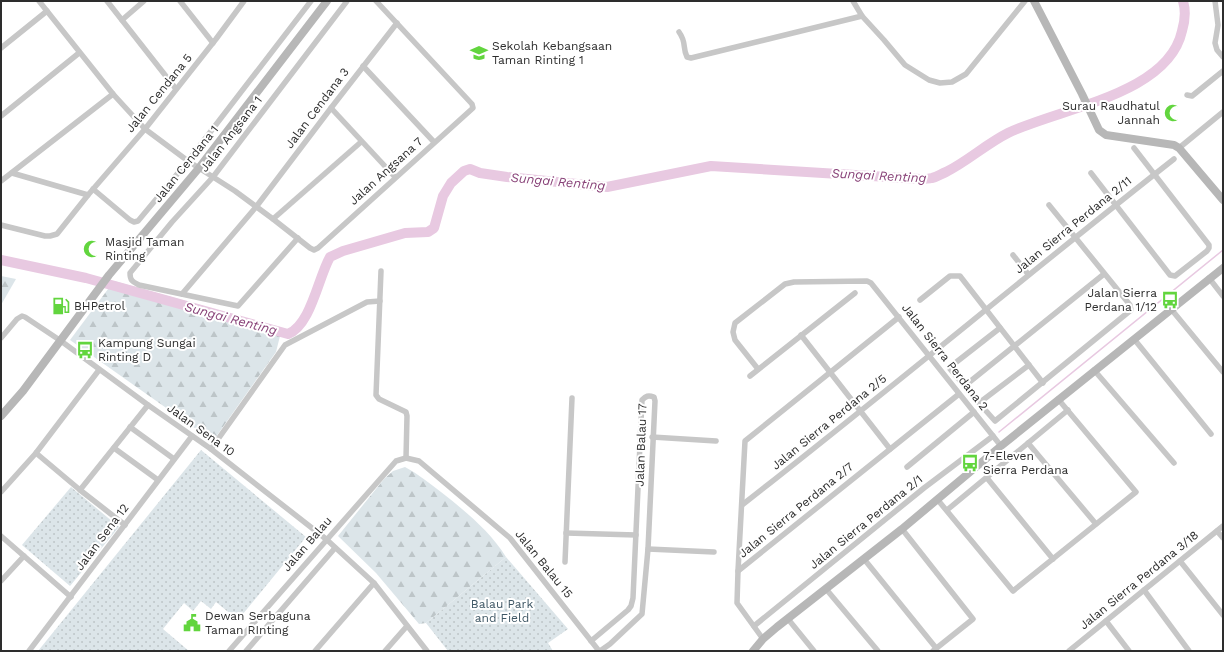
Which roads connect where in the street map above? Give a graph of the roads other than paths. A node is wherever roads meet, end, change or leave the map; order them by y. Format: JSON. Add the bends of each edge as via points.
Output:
{"nodes":[{"id":1,"x":39,"y":1,"type":"edge"},
{"id":2,"x":107,"y":1,"type":"edge"},
{"id":3,"x":144,"y":1,"type":"edge"},
{"id":4,"x":180,"y":1,"type":"edge"},
{"id":5,"x":244,"y":1,"type":"edge"},
{"id":6,"x":311,"y":1,"type":"edge"},
{"id":7,"x":327,"y":1,"type":"edge"},
{"id":8,"x":347,"y":1,"type":"edge"},
{"id":9,"x":376,"y":1,"type":"edge"},
{"id":10,"x":853,"y":1,"type":"edge"},
{"id":11,"x":1025,"y":1,"type":"edge"},
{"id":12,"x":1034,"y":1,"type":"edge"},
{"id":13,"x":1215,"y":1,"type":"edge"},
{"id":14,"x":47,"y":11,"type":"junction"},
{"id":15,"x":862,"y":16,"type":"junction"},
{"id":16,"x":122,"y":20,"type":"junction"},
{"id":17,"x":397,"y":23,"type":"junction"},
{"id":18,"x":679,"y":32,"type":"dead end"},
{"id":19,"x":1217,"y":33,"type":"junction"},
{"id":20,"x":1223,"y":37,"type":"edge"},
{"id":21,"x":213,"y":43,"type":"junction"},
{"id":22,"x":1223,"y":45,"type":"edge"},
{"id":23,"x":1,"y":48,"type":"edge"},
{"id":24,"x":1217,"y":50,"type":"junction"},
{"id":25,"x":80,"y":53,"type":"junction"},
{"id":26,"x":1223,"y":57,"type":"edge"},
{"id":27,"x":363,"y":66,"type":"junction"},
{"id":28,"x":1223,"y":71,"type":"edge"},
{"id":29,"x":176,"y":89,"type":"junction"},
{"id":30,"x":113,"y":94,"type":"junction"},
{"id":31,"x":1187,"y":95,"type":"dead end"},
{"id":32,"x":331,"y":108,"type":"junction"},
{"id":33,"x":1223,"y":112,"type":"edge"},
{"id":34,"x":1,"y":116,"type":"edge"},
{"id":35,"x":145,"y":129,"type":"junction"},
{"id":36,"x":361,"y":142,"type":"junction"},
{"id":37,"x":434,"y":142,"type":"junction"},
{"id":38,"x":1134,"y":148,"type":"dead end"},
{"id":39,"x":1179,"y":148,"type":"junction"},
{"id":40,"x":1174,"y":159,"type":"dead end"},
{"id":41,"x":188,"y":161,"type":"junction"},
{"id":42,"x":199,"y":168,"type":"junction"},
{"id":43,"x":12,"y":173,"type":"junction"},
{"id":44,"x":1091,"y":173,"type":"dead end"},
{"id":45,"x":1154,"y":174,"type":"junction"},
{"id":46,"x":213,"y":177,"type":"junction"},
{"id":47,"x":396,"y":177,"type":"junction"},
{"id":48,"x":1,"y":181,"type":"edge"},
{"id":49,"x":93,"y":189,"type":"junction"},
{"id":50,"x":88,"y":195,"type":"junction"},
{"id":51,"x":1223,"y":200,"type":"edge"},
{"id":52,"x":1049,"y":205,"type":"dead end"},
{"id":53,"x":1116,"y":205,"type":"junction"},
{"id":54,"x":256,"y":207,"type":"junction"},
{"id":55,"x":273,"y":219,"type":"junction"},
{"id":56,"x":1,"y":225,"type":"edge"},
{"id":57,"x":1075,"y":237,"type":"junction"},
{"id":58,"x":298,"y":238,"type":"junction"},
{"id":59,"x":1013,"y":254,"type":"dead end"},
{"id":60,"x":1223,"y":268,"type":"edge"},
{"id":61,"x":381,"y":271,"type":"dead end"},
{"id":62,"x":1028,"y":274,"type":"junction"},
{"id":63,"x":1104,"y":274,"type":"junction"},
{"id":64,"x":1209,"y":278,"type":"junction"},
{"id":65,"x":855,"y":293,"type":"dead end"},
{"id":66,"x":182,"y":294,"type":"junction"},
{"id":67,"x":1223,"y":296,"type":"edge"},
{"id":68,"x":920,"y":300,"type":"dead end"},
{"id":69,"x":380,"y":302,"type":"junction"},
{"id":70,"x":985,"y":308,"type":"junction"},
{"id":71,"x":1171,"y":309,"type":"junction"},
{"id":72,"x":899,"y":318,"type":"junction"},
{"id":73,"x":1000,"y":328,"type":"junction"},
{"id":74,"x":801,"y":335,"type":"junction"},
{"id":75,"x":1,"y":338,"type":"edge"},
{"id":76,"x":1134,"y":339,"type":"junction"},
{"id":77,"x":61,"y":341,"type":"junction"},
{"id":78,"x":1014,"y":346,"type":"junction"},
{"id":79,"x":929,"y":355,"type":"junction"},
{"id":80,"x":1029,"y":365,"type":"junction"},
{"id":81,"x":758,"y":369,"type":"junction"},
{"id":82,"x":99,"y":370,"type":"junction"},
{"id":83,"x":1094,"y":370,"type":"junction"},
{"id":84,"x":1223,"y":372,"type":"edge"},
{"id":85,"x":831,"y":373,"type":"junction"},
{"id":86,"x":750,"y":376,"type":"dead end"},
{"id":87,"x":1043,"y":383,"type":"junction"},
{"id":88,"x":959,"y":394,"type":"junction"},
{"id":89,"x":572,"y":398,"type":"dead end"},
{"id":90,"x":1058,"y":399,"type":"junction"},
{"id":91,"x":148,"y":405,"type":"junction"},
{"id":92,"x":1068,"y":410,"type":"junction"},
{"id":93,"x":861,"y":412,"type":"junction"},
{"id":94,"x":974,"y":412,"type":"junction"},
{"id":95,"x":1,"y":416,"type":"edge"},
{"id":96,"x":130,"y":427,"type":"junction"},
{"id":97,"x":1211,"y":434,"type":"dead end"},
{"id":98,"x":192,"y":436,"type":"junction"},
{"id":99,"x":993,"y":436,"type":"junction"},
{"id":100,"x":652,"y":437,"type":"junction"},
{"id":101,"x":716,"y":441,"type":"dead end"},
{"id":102,"x":1028,"y":443,"type":"junction"},
{"id":103,"x":1001,"y":446,"type":"junction"},
{"id":104,"x":114,"y":448,"type":"junction"},
{"id":105,"x":211,"y":449,"type":"junction"},
{"id":106,"x":890,"y":449,"type":"junction"},
{"id":107,"x":36,"y":453,"type":"junction"},
{"id":108,"x":406,"y":458,"type":"junction"},
{"id":109,"x":174,"y":459,"type":"junction"},
{"id":110,"x":1174,"y":463,"type":"dead end"},
{"id":111,"x":908,"y":467,"type":"dead end"},
{"id":112,"x":987,"y":478,"type":"junction"},
{"id":113,"x":158,"y":480,"type":"junction"},
{"id":114,"x":80,"y":490,"type":"junction"},
{"id":115,"x":1,"y":492,"type":"edge"},
{"id":116,"x":937,"y":499,"type":"junction"},
{"id":117,"x":742,"y":505,"type":"junction"},
{"id":118,"x":947,"y":510,"type":"junction"},
{"id":119,"x":1096,"y":524,"type":"junction"},
{"id":120,"x":125,"y":525,"type":"junction"},
{"id":121,"x":1223,"y":526,"type":"edge"},
{"id":122,"x":902,"y":530,"type":"junction"},
{"id":123,"x":1217,"y":531,"type":"junction"},
{"id":124,"x":566,"y":533,"type":"junction"},
{"id":125,"x":636,"y":535,"type":"junction"},
{"id":126,"x":1,"y":536,"type":"edge"},
{"id":127,"x":1223,"y":538,"type":"edge"},
{"id":128,"x":326,"y":539,"type":"junction"},
{"id":129,"x":335,"y":548,"type":"junction"},
{"id":130,"x":648,"y":549,"type":"junction"},
{"id":131,"x":714,"y":552,"type":"dead end"},
{"id":132,"x":24,"y":556,"type":"junction"},
{"id":133,"x":864,"y":559,"type":"junction"},
{"id":134,"x":1053,"y":559,"type":"junction"},
{"id":135,"x":1180,"y":561,"type":"junction"},
{"id":136,"x":565,"y":562,"type":"dead end"},
{"id":137,"x":738,"y":571,"type":"junction"},
{"id":138,"x":1,"y":581,"type":"edge"},
{"id":139,"x":374,"y":583,"type":"junction"},
{"id":140,"x":826,"y":589,"type":"junction"},
{"id":141,"x":1144,"y":590,"type":"junction"},
{"id":142,"x":71,"y":597,"type":"junction"},
{"id":143,"x":1223,"y":616,"type":"edge"},
{"id":144,"x":788,"y":619,"type":"junction"},
{"id":145,"x":1106,"y":621,"type":"junction"},
{"id":146,"x":407,"y":626,"type":"junction"},
{"id":147,"x":754,"y":626,"type":"junction"},
{"id":148,"x":763,"y":639,"type":"junction"},
{"id":149,"x":591,"y":641,"type":"junction"},
{"id":150,"x":935,"y":650,"type":"edge"},
{"id":151,"x":29,"y":651,"type":"edge"},
{"id":152,"x":229,"y":651,"type":"edge"},
{"id":153,"x":246,"y":651,"type":"edge"},
{"id":154,"x":315,"y":651,"type":"edge"},
{"id":155,"x":385,"y":651,"type":"edge"},
{"id":156,"x":427,"y":651,"type":"edge"},
{"id":157,"x":599,"y":651,"type":"edge"},
{"id":158,"x":753,"y":651,"type":"edge"},
{"id":159,"x":814,"y":651,"type":"edge"},
{"id":160,"x":878,"y":651,"type":"edge"},
{"id":161,"x":1069,"y":651,"type":"edge"},
{"id":162,"x":1129,"y":651,"type":"edge"},
{"id":163,"x":1189,"y":651,"type":"edge"}],
"edges":[{"from":1,"to":14,"type":"street"},
{"from":2,"to":16,"type":"street"},
{"from":3,"to":16,"type":"street"},
{"from":4,"to":21,"type":"street"},
{"from":5,"to":21,"type":"street","name":"Jalan Cendana 5"},
{"from":6,"to":41,"type":"street","name":"Jalan Cendana 1"},
{"from":7,"to":42,"type":"street","name":"Jalan Cendana 1"},
{"from":8,"to":46,"type":"street","name":"Jalan Angsana 1"},
{"from":9,"to":17,"type":"street"},
{"from":10,"to":15,"type":"street"},
{"from":11,"to":15,"type":"street","via":[[966,74],[952,82],[940,83],[929,80],[905,65]]},
{"from":12,"to":39,"type":"street","via":[[1099,130],[1106,134],[1174,145]]},
{"from":13,"to":19,"type":"street"},
{"from":14,"to":23,"type":"street"},
{"from":14,"to":25,"type":"street"},
{"from":15,"to":18,"type":"street","via":[[691,58],[687,57],[684,39]]},
{"from":16,"to":29,"type":"street"},
{"from":17,"to":27,"type":"street","name":"Jalan Cendana 3"},
{"from":17,"to":37,"type":"street","name":"Jalan Angsana 7","via":[[472,104],[473,108]]},
{"from":19,"to":20,"type":"street"},
{"from":19,"to":24,"type":"street"},
{"from":21,"to":29,"type":"street","name":"Jalan Cendana 5"},
{"from":22,"to":24,"type":"street"},
{"from":24,"to":26,"type":"street"},
{"from":25,"to":30,"type":"street"},
{"from":25,"to":34,"type":"street"},
{"from":27,"to":32,"type":"street","name":"Jalan Cendana 3"},
{"from":27,"to":37,"type":"street"},
{"from":28,"to":31,"type":"street","via":[[1192,96]]},
{"from":29,"to":35,"type":"street","name":"Jalan Cendana 5"},
{"from":30,"to":35,"type":"street"},
{"from":30,"to":43,"type":"street"},
{"from":32,"to":36,"type":"street"},
{"from":32,"to":54,"type":"street","name":"Jalan Cendana 3"},
{"from":33,"to":39,"type":"street"},
{"from":35,"to":41,"type":"street"},
{"from":35,"to":49,"type":"street","name":"Jalan Cendana 5"},
{"from":36,"to":47,"type":"street"},
{"from":36,"to":55,"type":"street"},
{"from":37,"to":47,"type":"street","name":"Jalan Angsana 7"},
{"from":38,"to":45,"type":"street"},
{"from":39,"to":51,"type":"street"},
{"from":40,"to":45,"type":"street","name":"Jalan Sierra Perdana 2/11"},
{"from":41,"to":42,"type":"street"},
{"from":41,"to":49,"type":"street","name":"Jalan Cendana 1","via":[[138,221],[134,222]]},
{"from":42,"to":46,"type":"street"},
{"from":42,"to":77,"type":"street","name":"Jalan Cendana 1","via":[[109,275]]},
{"from":43,"to":48,"type":"street"},
{"from":43,"to":50,"type":"street"},
{"from":44,"to":53,"type":"street"},
{"from":45,"to":53,"type":"street","name":"Jalan Sierra Perdana 2/11"},
{"from":45,"to":53,"type":"street","via":[[1209,245],[1207,251],[1175,276],[1170,275]]},
{"from":46,"to":54,"type":"street"},
{"from":46,"to":66,"type":"street","name":"Jalan Angsana 1","via":[[130,273],[132,282],[139,285]]},
{"from":47,"to":58,"type":"street","name":"Jalan Angsana 7","via":[[318,248],[314,250]]},
{"from":49,"to":50,"type":"street","name":"Jalan Cendana 5"},
{"from":50,"to":56,"type":"street","name":"Jalan Cendana 5","via":[[57,234],[45,236]]},
{"from":52,"to":57,"type":"street"},
{"from":53,"to":57,"type":"street","name":"Jalan Sierra Perdana 2/11"},
{"from":54,"to":55,"type":"street"},
{"from":54,"to":66,"type":"street","name":"Jalan Cendana 3"},
{"from":55,"to":58,"type":"street"},
{"from":57,"to":62,"type":"street","name":"Jalan Sierra Perdana 2/11"},
{"from":57,"to":63,"type":"street"},
{"from":58,"to":66,"type":"street","via":[[239,306]]},
{"from":59,"to":62,"type":"street"},
{"from":60,"to":64,"type":"street"},
{"from":61,"to":69,"type":"street"},
{"from":62,"to":70,"type":"street","name":"Jalan Sierra Perdana 2/11"},
{"from":63,"to":78,"type":"street"},
{"from":63,"to":87,"type":"street","via":[[1130,305],[1131,310]]},
{"from":64,"to":67,"type":"street"},
{"from":64,"to":71,"type":"street"},
{"from":65,"to":74,"type":"street"},
{"from":68,"to":70,"type":"street","via":[[950,276],[960,276]]},
{"from":69,"to":105,"type":"street","via":[[367,302],[285,346]]},
{"from":69,"to":108,"type":"street","via":[[376,395],[379,399],[406,412]]},
{"from":70,"to":73,"type":"street"},
{"from":70,"to":79,"type":"street","name":"Jalan Sierra Perdana 2/11"},
{"from":71,"to":76,"type":"street"},
{"from":71,"to":84,"type":"street"},
{"from":72,"to":79,"type":"street","name":"Jalan Sierra Perdana 2"},
{"from":72,"to":81,"type":"street","name":"Jalan Sierra Perdana 2","via":[[867,281],[785,284],[735,323],[733,329],[735,340]]},
{"from":72,"to":85,"type":"street"},
{"from":73,"to":78,"type":"street"},
{"from":73,"to":78,"type":"street","via":[[950,369],[963,384],[967,384]]},
{"from":74,"to":81,"type":"street"},
{"from":74,"to":85,"type":"street"},
{"from":75,"to":77,"type":"street","name":"Jalan Sena 10","via":[[22,316]]},
{"from":76,"to":83,"type":"street"},
{"from":76,"to":97,"type":"street"},
{"from":77,"to":82,"type":"street","name":"Jalan Sena 10"},
{"from":77,"to":95,"type":"street","name":"Jalan Cendana 1"},
{"from":78,"to":80,"type":"street"},
{"from":79,"to":88,"type":"street","name":"Jalan Sierra Perdana 2"},
{"from":79,"to":93,"type":"street","name":"Jalan Sierra Perdana 2/5"},
{"from":80,"to":87,"type":"street"},
{"from":80,"to":87,"type":"street","via":[[979,403],[995,421]]},
{"from":81,"to":86,"type":"street"},
{"from":82,"to":91,"type":"street","name":"Jalan Sena 10"},
{"from":82,"to":107,"type":"street"},
{"from":83,"to":90,"type":"street"},
{"from":83,"to":110,"type":"street"},
{"from":85,"to":93,"type":"street"},
{"from":85,"to":117,"type":"street","via":[[747,439],[744,444]]},
{"from":88,"to":94,"type":"street","name":"Jalan Sierra Perdana 2"},
{"from":88,"to":106,"type":"street","name":"Jalan Sierra Perdana 2/7"},
{"from":89,"to":124,"type":"street"},
{"from":90,"to":92,"type":"street"},
{"from":90,"to":103,"type":"street"},
{"from":91,"to":96,"type":"street"},
{"from":91,"to":98,"type":"street","name":"Jalan Sena 10"},
{"from":92,"to":102,"type":"street"},
{"from":92,"to":119,"type":"street","via":[[1136,492]]},
{"from":93,"to":106,"type":"street"},
{"from":93,"to":117,"type":"street","name":"Jalan Sierra Perdana 2/5"},
{"from":94,"to":99,"type":"street","name":"Jalan Sierra Perdana 2"},
{"from":94,"to":111,"type":"street"},
{"from":96,"to":104,"type":"street"},
{"from":96,"to":109,"type":"street"},
{"from":98,"to":105,"type":"street","name":"Jalan Sena 10"},
{"from":98,"to":109,"type":"street","name":"Jalan Sena 12"},
{"from":99,"to":103,"type":"street","name":"Jalan Sierra Perdana 2"},
{"from":99,"to":147,"type":"street","name":"Jalan Sierra Perdana 2/1","via":[[924,488]]},
{"from":100,"to":101,"type":"street"},
{"from":100,"to":125,"type":"street","name":"Jalan Balau 17","via":[[655,401],[654,397],[646,396],[642,400]]},
{"from":100,"to":130,"type":"street","name":"Jalan Balau 17"},
{"from":102,"to":112,"type":"street"},
{"from":102,"to":119,"type":"street"},
{"from":103,"to":116,"type":"street"},
{"from":104,"to":113,"type":"street"},
{"from":104,"to":114,"type":"street"},
{"from":105,"to":128,"type":"street","name":"Jalan Sena 10"},
{"from":106,"to":137,"type":"street","name":"Jalan Sierra Perdana 2/7"},
{"from":107,"to":114,"type":"street"},
{"from":107,"to":115,"type":"street"},
{"from":108,"to":128,"type":"street","name":"Jalan Balau","via":[[396,461]]},
{"from":108,"to":149,"type":"street","name":"Jalan Balau 15","via":[[419,461],[510,538]]},
{"from":109,"to":113,"type":"street","name":"Jalan Sena 12"},
{"from":112,"to":118,"type":"street"},
{"from":112,"to":134,"type":"street"},
{"from":113,"to":120,"type":"street","name":"Jalan Sena 12"},
{"from":114,"to":120,"type":"street"},
{"from":116,"to":118,"type":"street"},
{"from":116,"to":122,"type":"street"},
{"from":117,"to":137,"type":"street"},
{"from":118,"to":134,"type":"street","via":[[1013,591]]},
{"from":119,"to":134,"type":"street"},
{"from":120,"to":142,"type":"street","name":"Jalan Sena 12"},
{"from":121,"to":123,"type":"street","name":"Jalan Sierra Perdana 3/18"},
{"from":122,"to":133,"type":"street"},
{"from":122,"to":150,"type":"street","via":[[974,619]]},
{"from":123,"to":127,"type":"street"},
{"from":123,"to":135,"type":"street","name":"Jalan Sierra Perdana 3/18"},
{"from":124,"to":125,"type":"street"},
{"from":124,"to":136,"type":"street"},
{"from":125,"to":149,"type":"street","name":"Jalan Balau 17","via":[[631,606]]},
{"from":126,"to":132,"type":"street"},
{"from":128,"to":129,"type":"street","name":"Jalan Sena 10"},
{"from":128,"to":152,"type":"street","name":"Jalan Balau"},
{"from":129,"to":139,"type":"street","name":"Jalan Sena 10"},
{"from":129,"to":153,"type":"street"},
{"from":130,"to":131,"type":"street"},
{"from":130,"to":157,"type":"street","name":"Jalan Balau 17","via":[[642,614]]},
{"from":132,"to":138,"type":"street"},
{"from":132,"to":142,"type":"street"},
{"from":133,"to":140,"type":"street"},
{"from":133,"to":150,"type":"street"},
{"from":135,"to":141,"type":"street","name":"Jalan Sierra Perdana 3/18"},
{"from":135,"to":143,"type":"street"},
{"from":137,"to":147,"type":"street","name":"Jalan Sierra Perdana 2/7","via":[[737,603]]},
{"from":139,"to":146,"type":"street","name":"Jalan Sena 10"},
{"from":139,"to":154,"type":"street"},
{"from":140,"to":144,"type":"street"},
{"from":140,"to":160,"type":"street"},
{"from":141,"to":145,"type":"street","name":"Jalan Sierra Perdana 3/18"},
{"from":141,"to":163,"type":"street"},
{"from":142,"to":151,"type":"street","name":"Jalan Sena 12"},
{"from":144,"to":148,"type":"street"},
{"from":144,"to":159,"type":"street"},
{"from":145,"to":161,"type":"street","name":"Jalan Sierra Perdana 3/18"},
{"from":145,"to":162,"type":"street"},
{"from":146,"to":155,"type":"street"},
{"from":146,"to":156,"type":"street","name":"Jalan Sena 10"},
{"from":147,"to":148,"type":"street","name":"Jalan Sierra Perdana 2/7"},
{"from":148,"to":158,"type":"street"},
{"from":149,"to":157,"type":"street","name":"Jalan Balau 15"}]}
